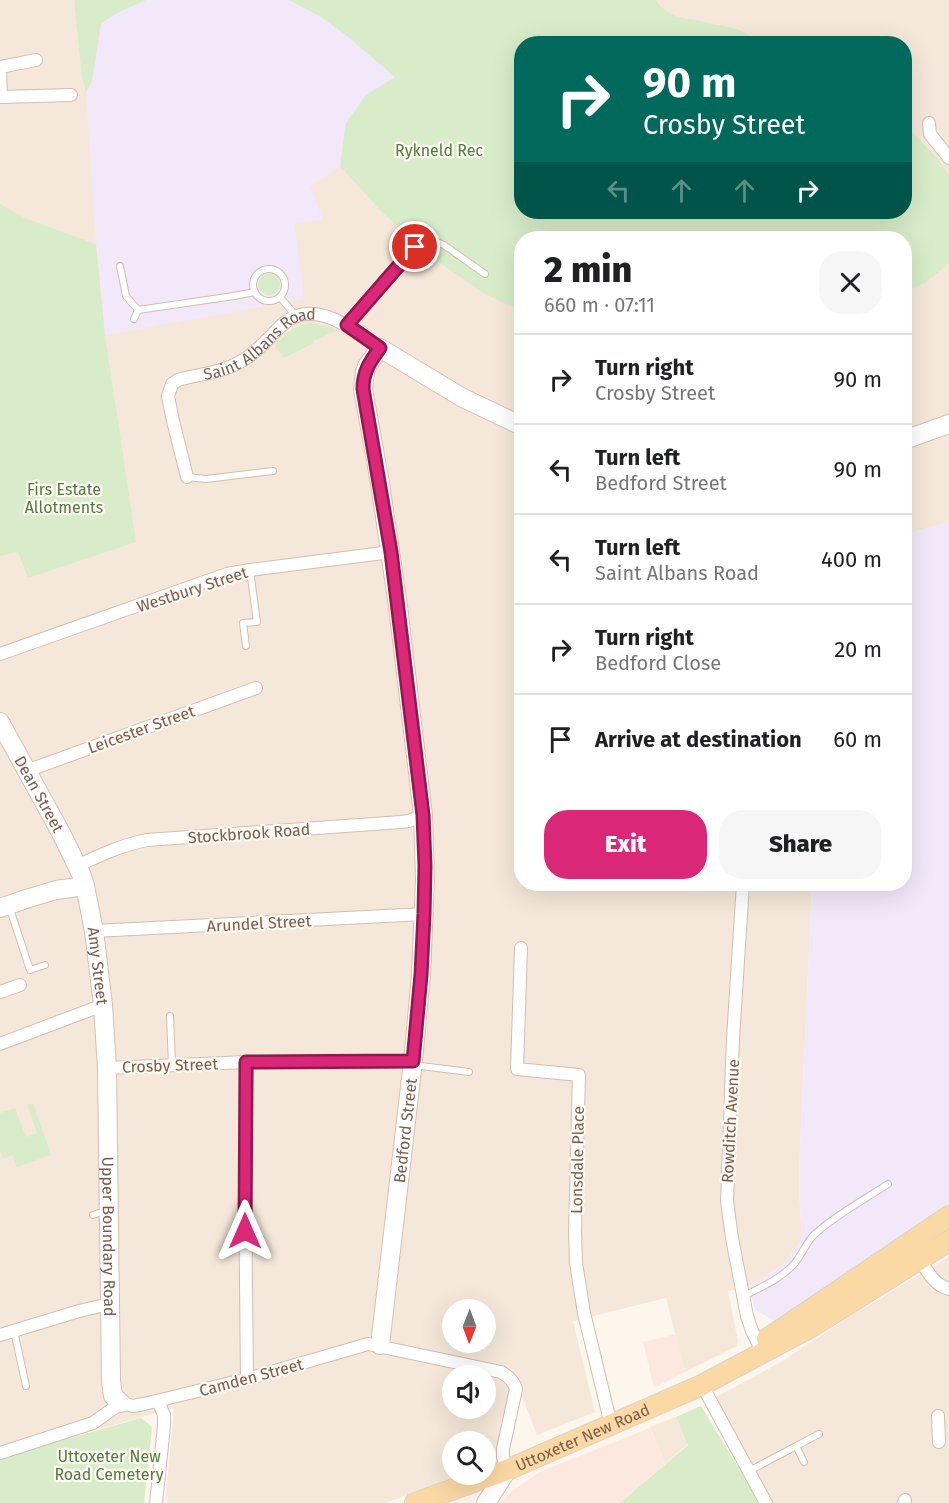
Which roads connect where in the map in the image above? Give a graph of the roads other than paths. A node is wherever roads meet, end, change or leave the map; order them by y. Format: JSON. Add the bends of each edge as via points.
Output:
{"nodes":[{"id":1,"x":36,"y":60,"type":"dead end"},
{"id":2,"x":71,"y":95,"type":"dead end"},
{"id":3,"x":0,"y":97,"type":"edge"},
{"id":4,"x":929,"y":123,"type":"dead end"},
{"id":5,"x":949,"y":158,"type":"edge"},
{"id":6,"x":415,"y":247,"type":"joint"},
{"id":7,"x":120,"y":266,"type":"dead end"},
{"id":8,"x":485,"y":274,"type":"dead end"},
{"id":9,"x":255,"y":292,"type":"junction"},
{"id":10,"x":280,"y":297,"type":"junction"},
{"id":11,"x":138,"y":310,"type":"junction"},
{"id":12,"x":296,"y":316,"type":"junction"},
{"id":13,"x":134,"y":320,"type":"dead end"},
{"id":14,"x":347,"y":325,"type":"junction"},
{"id":15,"x":380,"y":348,"type":"junction"},
{"id":16,"x":514,"y":422,"type":"edge"},
{"id":17,"x":949,"y":424,"type":"edge"},
{"id":18,"x":912,"y":437,"type":"edge"},
{"id":19,"x":273,"y":471,"type":"dead end"},
{"id":20,"x":187,"y":477,"type":"joint"},
{"id":21,"x":391,"y":552,"type":"junction"},
{"id":22,"x":250,"y":570,"type":"junction"},
{"id":23,"x":246,"y":646,"type":"dead end"},
{"id":24,"x":0,"y":654,"type":"edge"},
{"id":25,"x":256,"y":688,"type":"dead end"},
{"id":26,"x":0,"y":722,"type":"edge"},
{"id":27,"x":26,"y":771,"type":"junction"},
{"id":28,"x":423,"y":815,"type":"junction"},
{"id":29,"x":77,"y":866,"type":"junction"},
{"id":30,"x":85,"y":886,"type":"junction"},
{"id":31,"x":743,"y":891,"type":"edge"},
{"id":32,"x":5,"y":907,"type":"edge"},
{"id":33,"x":424,"y":914,"type":"junction"},
{"id":34,"x":93,"y":931,"type":"junction"},
{"id":35,"x":521,"y":948,"type":"dead end"},
{"id":36,"x":45,"y":965,"type":"dead end"},
{"id":37,"x":20,"y":985,"type":"dead end"},
{"id":38,"x":0,"y":992,"type":"edge"},
{"id":39,"x":103,"y":1005,"type":"junction"},
{"id":40,"x":170,"y":1016,"type":"dead end"},
{"id":41,"x":0,"y":1044,"type":"edge"},
{"id":42,"x":246,"y":1062,"type":"junction"},
{"id":43,"x":413,"y":1063,"type":"junction"},
{"id":44,"x":172,"y":1065,"type":"junction"},
{"id":45,"x":107,"y":1068,"type":"junction"},
{"id":46,"x":469,"y":1072,"type":"dead end"},
{"id":47,"x":888,"y":1184,"type":"dead end"},
{"id":48,"x":949,"y":1216,"type":"edge"},
{"id":49,"x":949,"y":1240,"type":"edge"},
{"id":50,"x":908,"y":1244,"type":"junction"},
{"id":51,"x":920,"y":1260,"type":"junction"},
{"id":52,"x":949,"y":1289,"type":"edge"},
{"id":53,"x":743,"y":1296,"type":"junction"},
{"id":54,"x":109,"y":1304,"type":"junction"},
{"id":55,"x":14,"y":1331,"type":"junction"},
{"id":56,"x":0,"y":1335,"type":"edge"},
{"id":57,"x":380,"y":1345,"type":"junction"},
{"id":58,"x":761,"y":1349,"type":"junction"},
{"id":59,"x":247,"y":1379,"type":"junction"},
{"id":60,"x":709,"y":1382,"type":"junction"},
{"id":61,"x":26,"y":1386,"type":"dead end"},
{"id":62,"x":158,"y":1401,"type":"junction"},
{"id":63,"x":121,"y":1403,"type":"junction"},
{"id":64,"x":611,"y":1425,"type":"junction"},
{"id":65,"x":942,"y":1425,"type":"edge"},
{"id":66,"x":819,"y":1434,"type":"dead end"},
{"id":67,"x":939,"y":1442,"type":"dead end"},
{"id":68,"x":796,"y":1446,"type":"junction"},
{"id":69,"x":0,"y":1453,"type":"edge"},
{"id":70,"x":804,"y":1462,"type":"dead end"},
{"id":71,"x":507,"y":1470,"type":"junction"},
{"id":72,"x":749,"y":1471,"type":"junction"},
{"id":73,"x":489,"y":1502,"type":"edge"},
{"id":74,"x":156,"y":1503,"type":"edge"},
{"id":75,"x":415,"y":1503,"type":"edge"},
{"id":76,"x":766,"y":1503,"type":"edge"}],
"edges":[{"from":1,"to":3,"type":"street","via":[[0,67]]},
{"from":2,"to":3,"type":"street"},
{"from":4,"to":5,"type":"street","via":[[930,134]]},
{"from":6,"to":8,"type":"lane","via":[[437,241]]},
{"from":6,"to":14,"type":"street"},
{"from":7,"to":11,"type":"lane","via":[[126,296]]},
{"from":9,"to":10,"type":"lane","via":[[266,301]]},
{"from":9,"to":10,"type":"lane","via":[[254,281],[260,272],[276,270],[285,282]]},
{"from":9,"to":11,"type":"lane"},
{"from":10,"to":12,"type":"lane"},
{"from":11,"to":13,"type":"lane"},
{"from":12,"to":14,"type":"street","name":"Saint Albans Road","via":[[319,315]]},
{"from":12,"to":20,"type":"street","name":"Saint Albans Road","via":[[240,362],[172,384],[168,396]]},
{"from":14,"to":15,"type":"street","name":"Saint Albans Road"},
{"from":15,"to":16,"type":"street","name":"Saint Albans Road","via":[[463,398]]},
{"from":15,"to":21,"type":"street","name":"Bedford Street","via":[[367,366],[363,389]]},
{"from":17,"to":18,"type":"street"},
{"from":19,"to":20,"type":"lane","via":[[206,479]]},
{"from":21,"to":22,"type":"street","name":"Westbury Street"},
{"from":21,"to":28,"type":"street","name":"Bedford Street"},
{"from":22,"to":23,"type":"lane","via":[[256,622],[243,623]]},
{"from":22,"to":24,"type":"street","name":"Westbury Street","via":[[228,574]]},
{"from":25,"to":27,"type":"street","name":"Leicester Street"},
{"from":26,"to":27,"type":"street","name":"Dean Street"},
{"from":27,"to":29,"type":"street","name":"Dean Street"},
{"from":28,"to":29,"type":"street","name":"Stockbrook Road","via":[[401,822],[147,840]]},
{"from":28,"to":33,"type":"street","name":"Bedford Street"},
{"from":29,"to":30,"type":"street","name":"Amy Street"},
{"from":30,"to":32,"type":"street","via":[[56,890]]},
{"from":30,"to":34,"type":"street","name":"Amy Street"},
{"from":31,"to":53,"type":"street","name":"Rowditch Avenue","via":[[727,1201]]},
{"from":32,"to":36,"type":"lane","via":[[30,970]]},
{"from":33,"to":34,"type":"street","name":"Arundel Street"},
{"from":33,"to":43,"type":"street","name":"Bedford Street"},
{"from":34,"to":39,"type":"street","name":"Amy Street"},
{"from":35,"to":64,"type":"street","name":"Lonsdale Place","via":[[517,1069],[579,1075],[576,1263]]},
{"from":37,"to":38,"type":"street"},
{"from":39,"to":41,"type":"street"},
{"from":39,"to":45,"type":"street","name":"Amy Street"},
{"from":40,"to":44,"type":"lane"},
{"from":42,"to":43,"type":"street","name":"Crosby Street"},
{"from":42,"to":44,"type":"street","name":"Crosby Street"},
{"from":42,"to":59,"type":"street"},
{"from":43,"to":46,"type":"lane"},
{"from":43,"to":57,"type":"street","name":"Bedford Street"},
{"from":44,"to":45,"type":"street","name":"Crosby Street"},
{"from":45,"to":54,"type":"street","name":"Upper Boundary Road","via":[[101,1212]]},
{"from":47,"to":53,"type":"lane","via":[[824,1226],[784,1274]]},
{"from":48,"to":50,"type":"main road","name":"Uttoxeter New Road"},
{"from":49,"to":51,"type":"main road","name":"Uttoxeter New Road"},
{"from":50,"to":51,"type":"street"},
{"from":50,"to":58,"type":"main road","name":"Uttoxeter New Road"},
{"from":51,"to":52,"type":"street","via":[[934,1281]]},
{"from":51,"to":58,"type":"main road","name":"Uttoxeter New Road","via":[[813,1326]]},
{"from":53,"to":58,"type":"street","name":"Rowditch Avenue","via":[[748,1323]]},
{"from":54,"to":55,"type":"street"},
{"from":54,"to":63,"type":"street","name":"Upper Boundary Road","via":[[111,1382],[113,1396]]},
{"from":55,"to":56,"type":"street"},
{"from":55,"to":61,"type":"lane"},
{"from":57,"to":59,"type":"street","name":"Camden Street","via":[[369,1344]]},
{"from":57,"to":71,"type":"street","via":[[509,1377],[516,1389],[503,1449]]},
{"from":58,"to":60,"type":"main road","name":"Uttoxeter New Road"},
{"from":59,"to":62,"type":"street","name":"Camden Street"},
{"from":60,"to":64,"type":"main road","name":"Uttoxeter New Road"},
{"from":60,"to":72,"type":"street"},
{"from":62,"to":63,"type":"street","name":"Camden Street","via":[[134,1406]]},
{"from":62,"to":74,"type":"street","via":[[164,1426]]},
{"from":63,"to":69,"type":"street","via":[[93,1423]]},
{"from":64,"to":71,"type":"main road","name":"Uttoxeter New Road"},
{"from":65,"to":67,"type":"street"},
{"from":66,"to":68,"type":"lane"},
{"from":68,"to":70,"type":"lane"},
{"from":68,"to":72,"type":"lane"},
{"from":71,"to":73,"type":"street"},
{"from":71,"to":75,"type":"main road","name":"Uttoxeter New Road"},
{"from":72,"to":76,"type":"street"}]}
